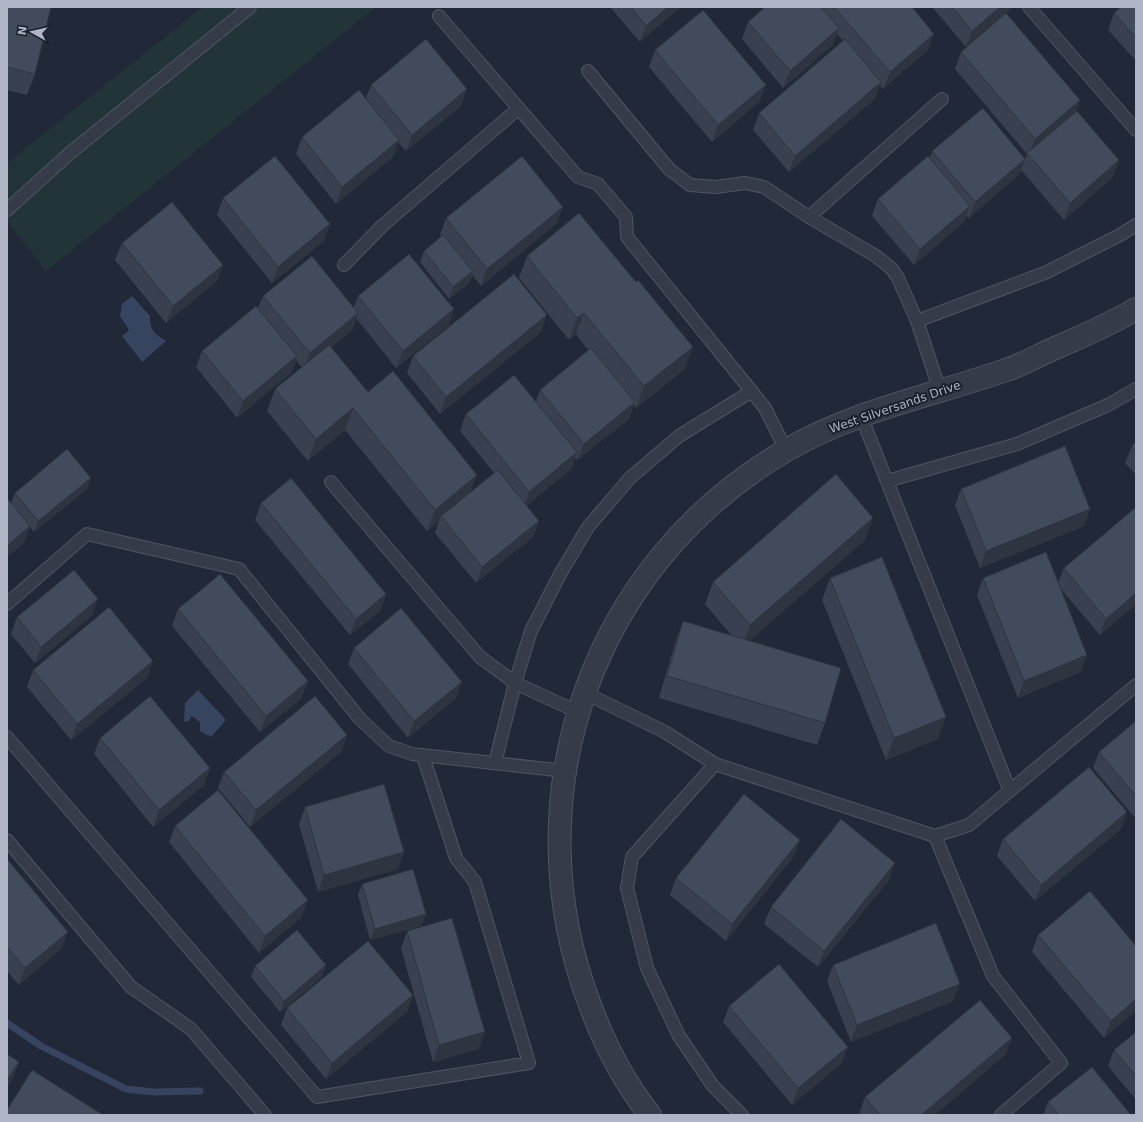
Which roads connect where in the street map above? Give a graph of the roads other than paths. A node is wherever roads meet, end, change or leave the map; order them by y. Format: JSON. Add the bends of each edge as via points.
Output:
{"nodes":[{"id":1,"x":250,"y":7,"type":"edge"},
{"id":2,"x":1029,"y":7,"type":"edge"},
{"id":3,"x":439,"y":16,"type":"dead end"},
{"id":4,"x":588,"y":70,"type":"dead end"},
{"id":5,"x":942,"y":99,"type":"dead end"},
{"id":6,"x":519,"y":108,"type":"junction"},
{"id":7,"x":1136,"y":130,"type":"edge"},
{"id":8,"x":7,"y":210,"type":"edge"},
{"id":9,"x":809,"y":217,"type":"junction"},
{"id":10,"x":1136,"y":225,"type":"edge"},
{"id":11,"x":344,"y":265,"type":"dead end"},
{"id":12,"x":1136,"y":310,"type":"edge"},
{"id":13,"x":917,"y":321,"type":"junction"},
{"id":14,"x":1136,"y":389,"type":"edge"},
{"id":15,"x":752,"y":391,"type":"junction"},
{"id":16,"x":940,"y":391,"type":"junction"},
{"id":17,"x":861,"y":416,"type":"junction"},
{"id":18,"x":786,"y":450,"type":"junction"},
{"id":19,"x":886,"y":481,"type":"junction"},
{"id":20,"x":331,"y":482,"type":"dead end"},
{"id":21,"x":7,"y":604,"type":"edge"},
{"id":22,"x":515,"y":683,"type":"junction"},
{"id":23,"x":1136,"y":685,"type":"edge"},
{"id":24,"x":581,"y":702,"type":"junction"},
{"id":25,"x":7,"y":737,"type":"edge"},
{"id":26,"x":423,"y":756,"type":"junction"},
{"id":27,"x":495,"y":763,"type":"junction"},
{"id":28,"x":715,"y":764,"type":"junction"},
{"id":29,"x":565,"y":771,"type":"junction"},
{"id":30,"x":1010,"y":791,"type":"junction"},
{"id":31,"x":935,"y":836,"type":"junction"},
{"id":32,"x":7,"y":840,"type":"edge"},
{"id":33,"x":265,"y":1115,"type":"edge"},
{"id":34,"x":650,"y":1115,"type":"edge"},
{"id":35,"x":742,"y":1115,"type":"edge"},
{"id":36,"x":1001,"y":1115,"type":"edge"}],
"edges":[{"from":1,"to":8,"type":"lane","via":[[70,153]]},
{"from":2,"to":7,"type":"lane"},
{"from":3,"to":6,"type":"lane"},
{"from":4,"to":9,"type":"lane","via":[[670,169],[690,185],[716,187],[745,183],[764,187]]},
{"from":5,"to":9,"type":"lane"},
{"from":6,"to":11,"type":"lane","via":[[382,226]]},
{"from":6,"to":15,"type":"lane","via":[[578,177],[598,184],[626,217],[627,237]]},
{"from":9,"to":13,"type":"lane","via":[[876,256],[892,269]]},
{"from":10,"to":13,"type":"lane","via":[[1048,272]]},
{"from":12,"to":16,"type":"street","name":"West Silversands Drive","via":[[1008,369]]},
{"from":13,"to":16,"type":"lane"},
{"from":14,"to":19,"type":"lane","via":[[1108,405],[1017,444]]},
{"from":15,"to":18,"type":"lane","via":[[765,408]]},
{"from":15,"to":22,"type":"lane","via":[[678,436],[630,478],[588,527],[531,631]]},
{"from":16,"to":17,"type":"street","name":"West Silversands Drive"},
{"from":17,"to":18,"type":"street","name":"West Silversands Drive"},
{"from":17,"to":19,"type":"lane"},
{"from":18,"to":24,"type":"street","name":"West Silversands Drive","via":[[740,481],[675,539],[646,576],[620,616],[598,658]]},
{"from":19,"to":30,"type":"lane"},
{"from":20,"to":22,"type":"lane","via":[[480,657]]},
{"from":21,"to":26,"type":"lane","via":[[87,534],[239,569],[360,718],[389,746]]},
{"from":22,"to":24,"type":"lane"},
{"from":22,"to":27,"type":"lane"},
{"from":23,"to":30,"type":"lane"},
{"from":24,"to":28,"type":"lane","via":[[666,732]]},
{"from":24,"to":29,"type":"street","name":"West Silversands Drive"},
{"from":25,"to":26,"type":"lane","via":[[317,1097],[529,1063],[475,882],[456,858]]},
{"from":26,"to":27,"type":"lane"},
{"from":27,"to":29,"type":"lane"},
{"from":28,"to":31,"type":"lane"},
{"from":28,"to":35,"type":"lane","via":[[632,857],[627,888],[646,968],[679,1036],[713,1086]]},
{"from":29,"to":34,"type":"street","name":"West Silversands Drive","via":[[559,842],[561,890],[569,936],[581,982],[598,1026],[620,1069]]},
{"from":30,"to":31,"type":"lane","via":[[968,825]]},
{"from":31,"to":36,"type":"lane","via":[[993,976],[1061,1063]]},
{"from":32,"to":33,"type":"lane","via":[[131,987],[191,1029]]}]}
